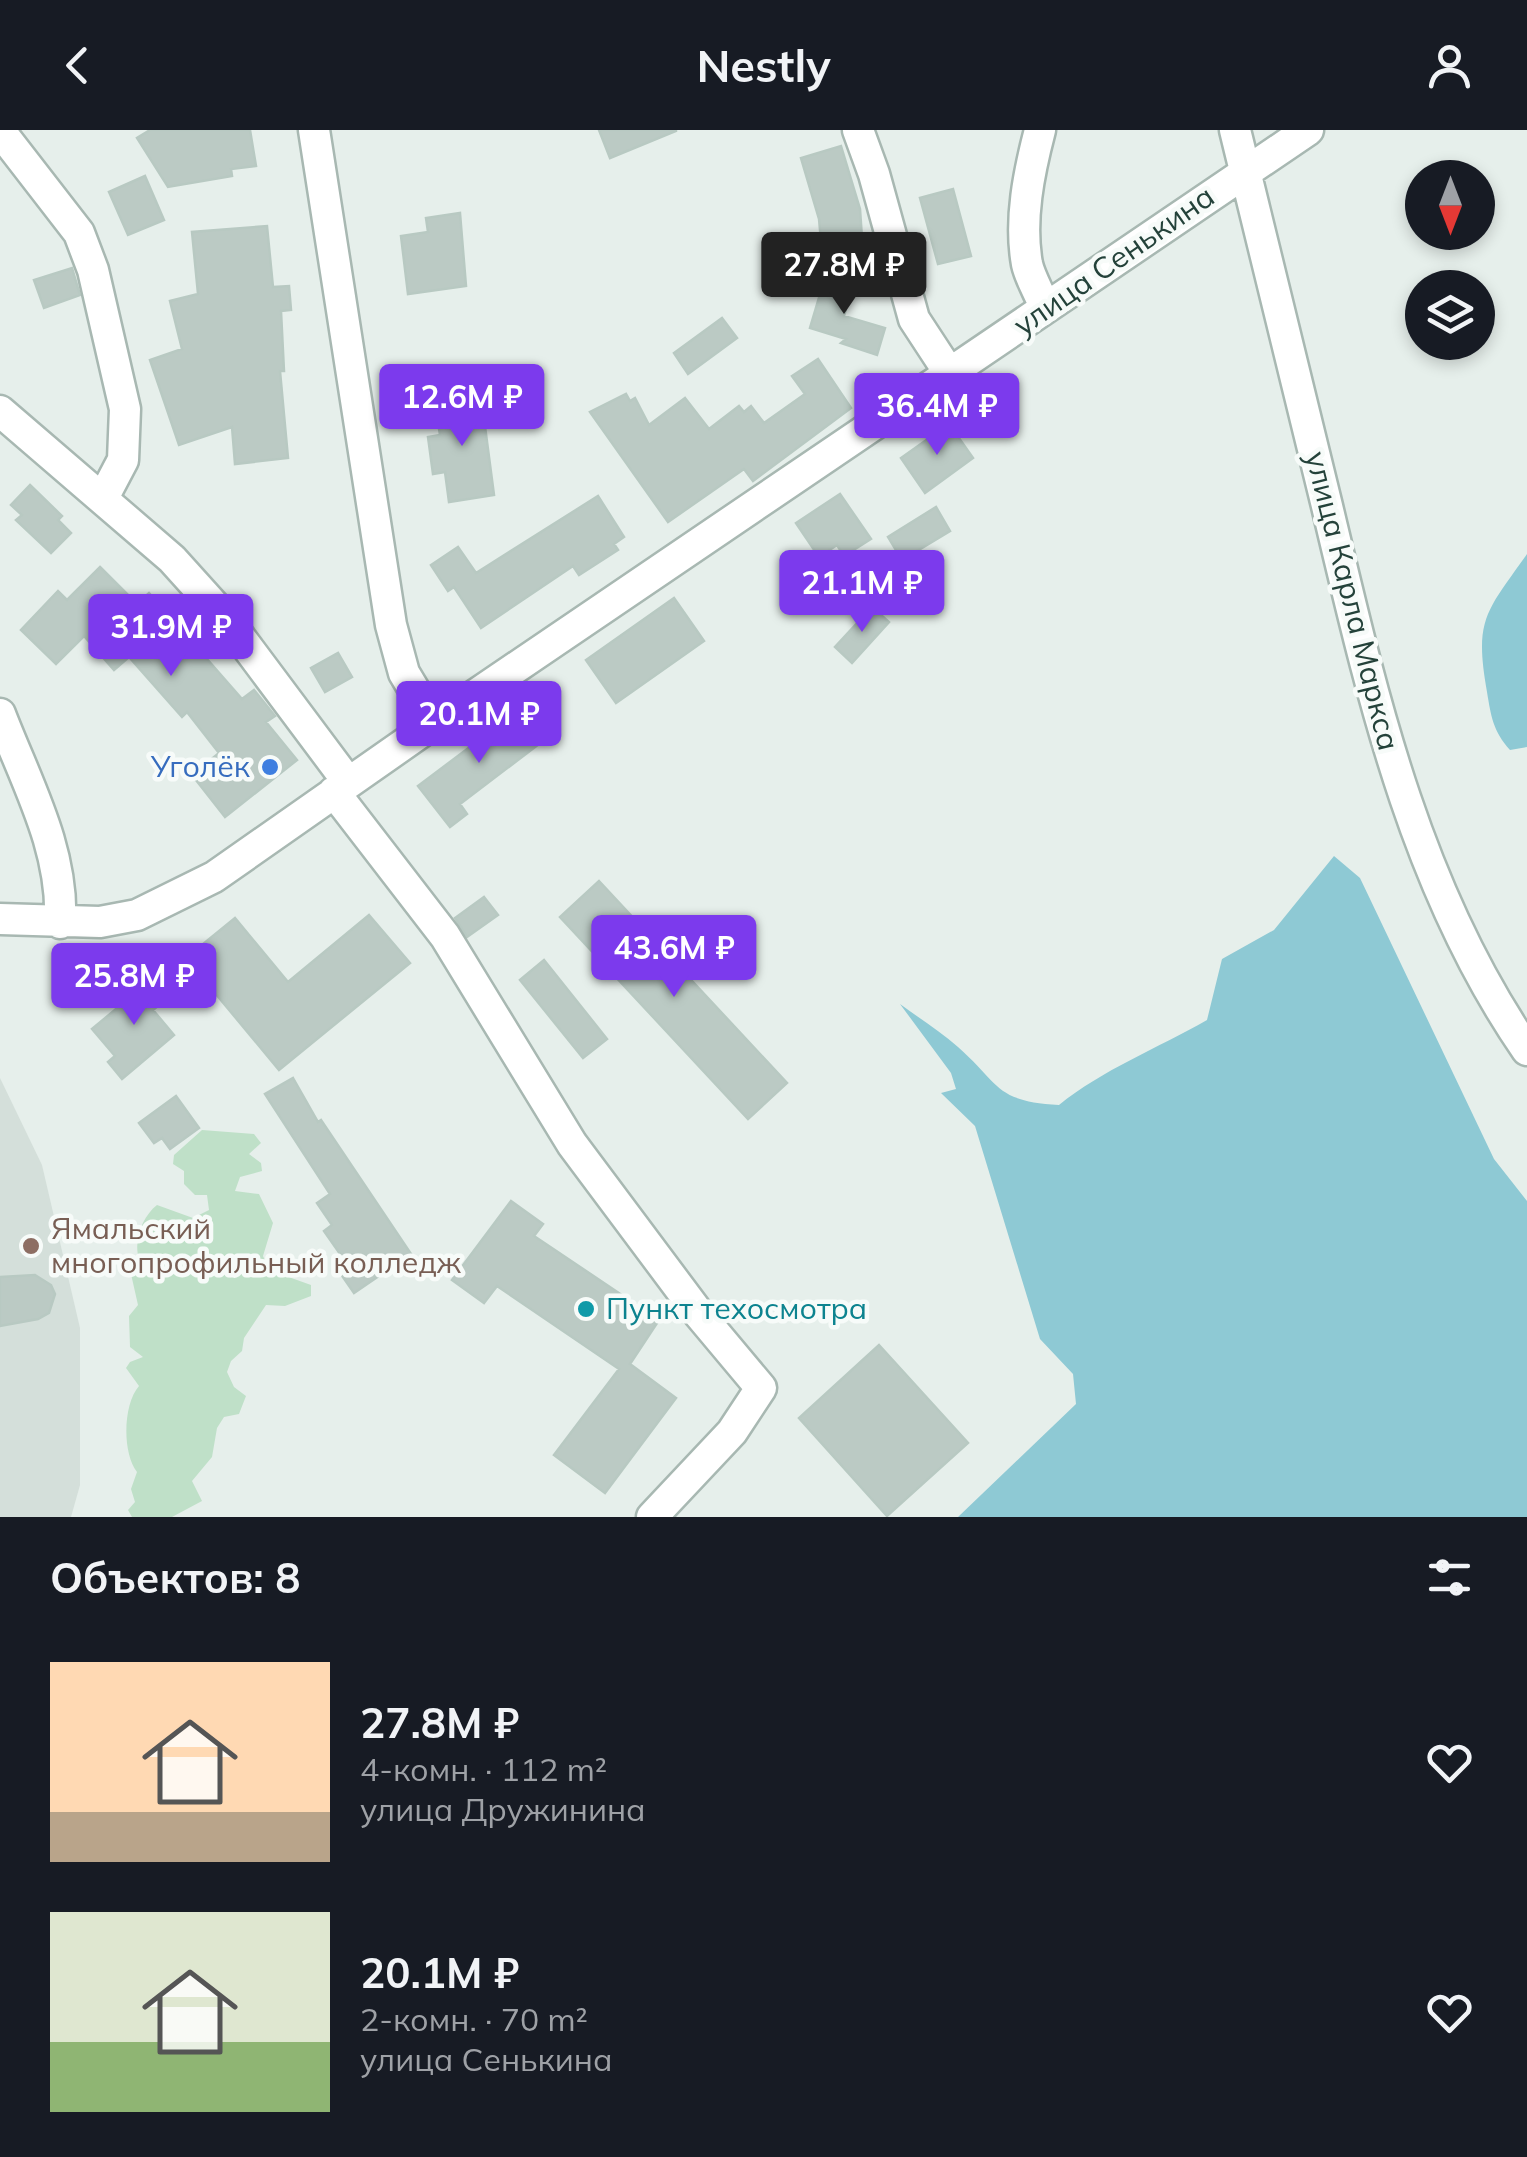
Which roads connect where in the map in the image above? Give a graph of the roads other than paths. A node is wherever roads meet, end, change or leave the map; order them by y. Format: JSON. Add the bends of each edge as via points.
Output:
{"nodes":[{"id":1,"x":314,"y":130,"type":"edge"},
{"id":2,"x":858,"y":130,"type":"edge"},
{"id":3,"x":1040,"y":130,"type":"edge"},
{"id":4,"x":1235,"y":130,"type":"edge"},
{"id":5,"x":1308,"y":130,"type":"edge"},
{"id":6,"x":0,"y":131,"type":"edge"},
{"id":7,"x":1245,"y":170,"type":"junction"},
{"id":8,"x":1046,"y":308,"type":"junction"},
{"id":9,"x":950,"y":374,"type":"junction"},
{"id":10,"x":0,"y":411,"type":"edge"},
{"id":11,"x":102,"y":498,"type":"junction"},
{"id":12,"x":0,"y":714,"type":"edge"},
{"id":13,"x":434,"y":722,"type":"junction"},
{"id":14,"x":341,"y":787,"type":"junction"},
{"id":15,"x":0,"y":920,"type":"edge"},
{"id":16,"x":60,"y":923,"type":"junction"},
{"id":17,"x":1527,"y":1050,"type":"edge"},
{"id":18,"x":652,"y":1517,"type":"edge"}],
"edges":[{"from":1,"to":13,"type":"street","via":[[390,625],[404,673]]},
{"from":2,"to":9,"type":"street","via":[[914,319]]},
{"from":3,"to":8,"type":"street","via":[[1026,194],[1027,266]]},
{"from":4,"to":7,"type":"street","name":"улица Карла Маркса"},
{"from":5,"to":7,"type":"street","name":"улица Сенькина"},
{"from":6,"to":11,"type":"street","via":[[72,221],[93,270],[126,410],[123,460]]},
{"from":7,"to":8,"type":"street","name":"улица Сенькина"},
{"from":7,"to":17,"type":"street","name":"улица Карла Маркса","via":[[1348,597],[1416,833],[1464,947]]},
{"from":8,"to":9,"type":"street","name":"улица Сенькина"},
{"from":9,"to":13,"type":"street","name":"улица Сенькина"},
{"from":10,"to":11,"type":"street"},
{"from":11,"to":14,"type":"street","via":[[172,559],[227,620]]},
{"from":12,"to":16,"type":"street","via":[[54,853]]},
{"from":13,"to":14,"type":"street","name":"улица Сенькина"},
{"from":14,"to":16,"type":"street","name":"улица Сенькина","via":[[175,900],[138,915]]},
{"from":14,"to":18,"type":"street","via":[[445,936],[572,1144],[761,1388],[732,1432]]},
{"from":15,"to":16,"type":"street","name":"улица Сенькина"}]}
